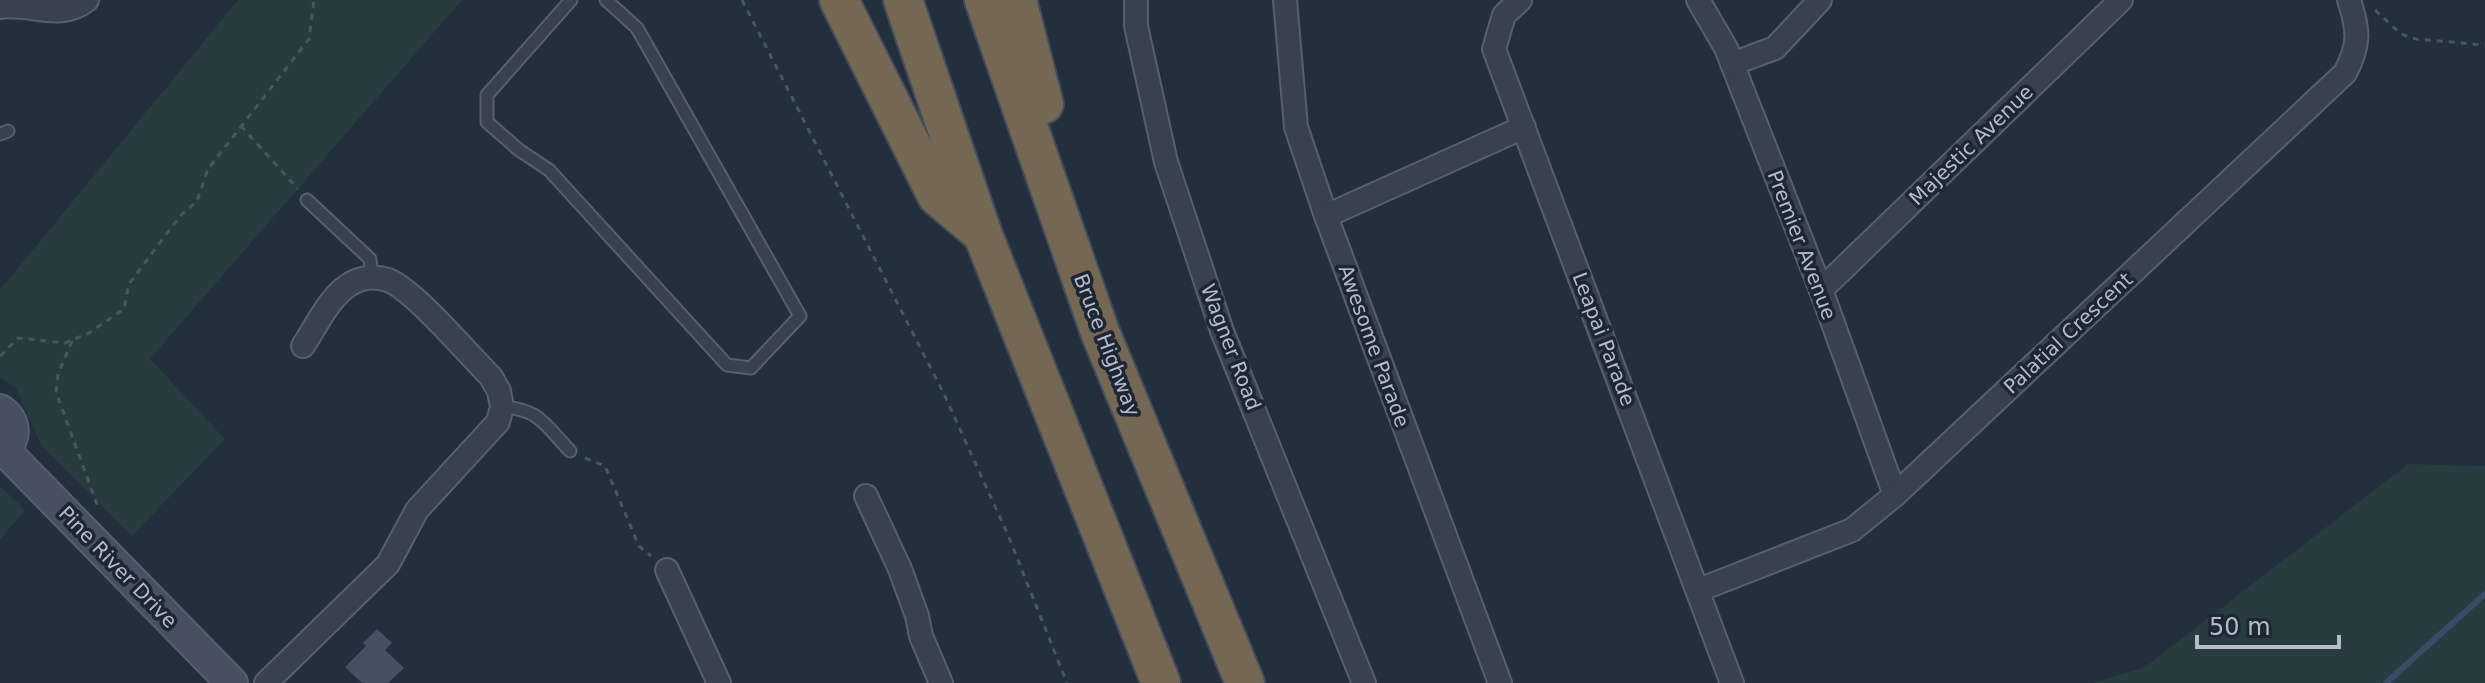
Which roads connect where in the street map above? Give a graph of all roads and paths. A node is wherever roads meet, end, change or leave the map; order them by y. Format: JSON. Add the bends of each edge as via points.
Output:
{"nodes":[{"id":1,"x":87,"y":0,"type":"edge"},
{"id":2,"x":314,"y":0,"type":"edge"},
{"id":3,"x":571,"y":0,"type":"edge"},
{"id":4,"x":606,"y":0,"type":"edge"},
{"id":5,"x":742,"y":0,"type":"edge"},
{"id":6,"x":839,"y":0,"type":"edge"},
{"id":7,"x":903,"y":0,"type":"edge"},
{"id":8,"x":984,"y":0,"type":"edge"},
{"id":9,"x":1017,"y":0,"type":"edge"},
{"id":10,"x":1136,"y":0,"type":"edge"},
{"id":11,"x":1285,"y":0,"type":"edge"},
{"id":12,"x":1520,"y":0,"type":"edge"},
{"id":13,"x":1698,"y":0,"type":"edge"},
{"id":14,"x":1820,"y":0,"type":"edge"},
{"id":15,"x":2121,"y":0,"type":"edge"},
{"id":16,"x":2358,"y":2,"type":"edge"},
{"id":17,"x":0,"y":7,"type":"edge"},
{"id":18,"x":2485,"y":45,"type":"edge"},
{"id":19,"x":1732,"y":64,"type":"junction"},
{"id":20,"x":241,"y":126,"type":"junction"},
{"id":21,"x":1524,"y":127,"type":"junction"},
{"id":22,"x":307,"y":200,"type":"joint"},
{"id":23,"x":1326,"y":216,"type":"junction"},
{"id":24,"x":983,"y":235,"type":"junction"},
{"id":25,"x":372,"y":277,"type":"junction"},
{"id":26,"x":1821,"y":290,"type":"junction"},
{"id":27,"x":1100,"y":332,"type":"junction"},
{"id":28,"x":72,"y":341,"type":"junction"},
{"id":29,"x":303,"y":346,"type":"dead end"},
{"id":30,"x":0,"y":356,"type":"edge"},
{"id":31,"x":502,"y":407,"type":"junction"},
{"id":32,"x":0,"y":410,"type":"edge"},
{"id":33,"x":570,"y":451,"type":"joint"},
{"id":34,"x":2,"y":452,"type":"edge"},
{"id":35,"x":1895,"y":495,"type":"junction"},
{"id":36,"x":866,"y":496,"type":"dead end"},
{"id":37,"x":103,"y":522,"type":"dead end"},
{"id":38,"x":667,"y":570,"type":"joint"},
{"id":39,"x":1699,"y":590,"type":"junction"},
{"id":40,"x":232,"y":683,"type":"edge"},
{"id":41,"x":266,"y":683,"type":"edge"},
{"id":42,"x":719,"y":683,"type":"edge"},
{"id":43,"x":941,"y":683,"type":"edge"},
{"id":44,"x":1067,"y":683,"type":"edge"},
{"id":45,"x":1161,"y":683,"type":"edge"},
{"id":46,"x":1245,"y":683,"type":"edge"},
{"id":47,"x":1364,"y":683,"type":"edge"},
{"id":48,"x":1500,"y":683,"type":"edge"},
{"id":49,"x":1732,"y":683,"type":"edge"}],
"edges":[{"from":1,"to":17,"type":"street","via":[[60,12]]},
{"from":2,"to":20,"type":"path","via":[[309,39]]},
{"from":3,"to":4,"type":"lane","via":[[487,95],[487,122],[549,170],[727,365],[751,368],[800,316],[637,28]]},
{"from":5,"to":44,"type":"path","via":[[944,394]]},
{"from":6,"to":24,"type":"highway","via":[[937,196]]},
{"from":7,"to":24,"type":"highway"},
{"from":8,"to":27,"type":"highway","name":"Bruce Highway"},
{"from":9,"to":27,"type":"highway","via":[[1091,267]]},
{"from":10,"to":47,"type":"street","name":"Wagner Road","via":[[1136,26],[1166,162],[1222,331]]},
{"from":11,"to":23,"type":"street","name":"Awesome Parade","via":[[1296,127]]},
{"from":12,"to":21,"type":"street","name":"Leapai Parade","via":[[1504,15],[1494,49]]},
{"from":13,"to":19,"type":"street","name":"Premier Avenue"},
{"from":14,"to":19,"type":"street","via":[[1775,48]]},
{"from":15,"to":26,"type":"street","name":"Majestic Avenue"},
{"from":16,"to":18,"type":"path","via":[[2401,34]]},
{"from":16,"to":35,"type":"street","name":"Palatial Crescent","via":[[2356,53],[2345,73]]},
{"from":19,"to":26,"type":"street","name":"Premier Avenue"},
{"from":20,"to":22,"type":"path"},
{"from":20,"to":28,"type":"path","via":[[208,169],[197,201],[129,284],[124,309]]},
{"from":21,"to":23,"type":"street"},
{"from":21,"to":39,"type":"street","name":"Leapai Parade"},
{"from":22,"to":25,"type":"lane","via":[[370,259]]},
{"from":23,"to":48,"type":"street","name":"Awesome Parade"},
{"from":24,"to":45,"type":"highway"},
{"from":25,"to":29,"type":"street","via":[[339,292]]},
{"from":25,"to":31,"type":"street","via":[[389,280],[408,293],[491,377]]},
{"from":26,"to":35,"type":"street","name":"Premier Avenue"},
{"from":27,"to":46,"type":"highway","name":"Bruce Highway"},
{"from":28,"to":30,"type":"path","via":[[18,338]]},
{"from":28,"to":37,"type":"path","via":[[56,392]]},
{"from":31,"to":33,"type":"lane","via":[[534,413]]},
{"from":31,"to":41,"type":"street","via":[[483,441],[417,510],[388,564]]},
{"from":32,"to":34,"type":"street","via":[[13,427]]},
{"from":33,"to":38,"type":"path","via":[[605,466],[639,546]]},
{"from":34,"to":40,"type":"street","name":"Pine River Drive"},
{"from":35,"to":39,"type":"street","name":"Palatial Crescent","via":[[1852,530]]},
{"from":36,"to":43,"type":"street","via":[[900,569]]},
{"from":38,"to":42,"type":"street"},
{"from":39,"to":49,"type":"street","name":"Leapai Parade"}]}
